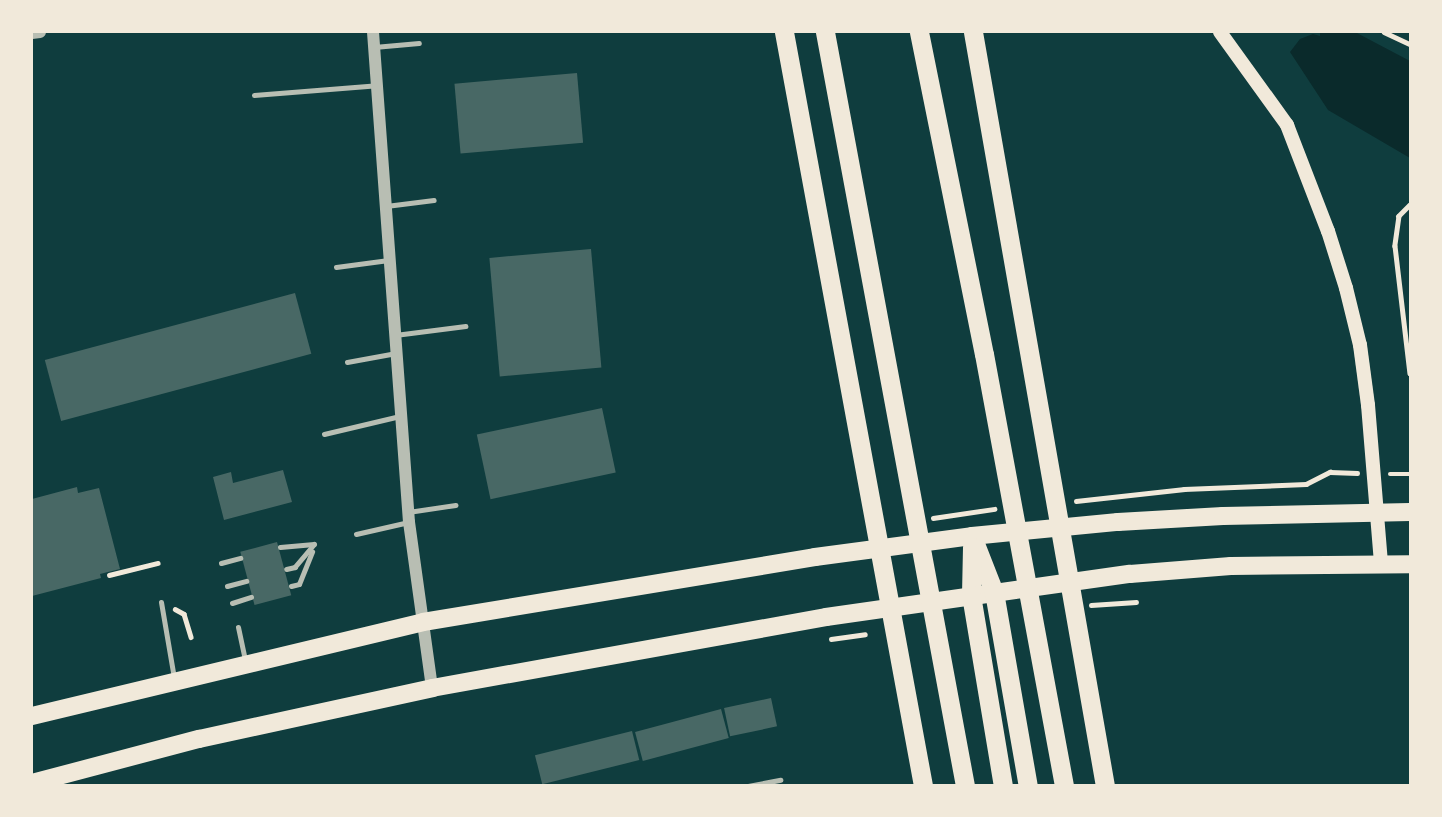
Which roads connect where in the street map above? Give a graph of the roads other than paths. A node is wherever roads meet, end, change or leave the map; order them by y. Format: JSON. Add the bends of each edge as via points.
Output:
{"nodes":[{"id":1,"x":40,"y":32,"type":"edge"},
{"id":2,"x":373,"y":32,"type":"edge"},
{"id":3,"x":783,"y":32,"type":"edge"},
{"id":4,"x":825,"y":32,"type":"edge"},
{"id":5,"x":919,"y":32,"type":"edge"},
{"id":6,"x":973,"y":32,"type":"edge"},
{"id":7,"x":1220,"y":32,"type":"edge"},
{"id":8,"x":32,"y":33,"type":"edge"},
{"id":9,"x":419,"y":43,"type":"dead end"},
{"id":10,"x":374,"y":47,"type":"junction"},
{"id":11,"x":377,"y":85,"type":"junction"},
{"id":12,"x":254,"y":95,"type":"dead end"},
{"id":13,"x":434,"y":200,"type":"dead end"},
{"id":14,"x":386,"y":205,"type":"junction"},
{"id":15,"x":389,"y":259,"type":"junction"},
{"id":16,"x":336,"y":267,"type":"dead end"},
{"id":17,"x":465,"y":326,"type":"dead end"},
{"id":18,"x":395,"y":335,"type":"junction"},
{"id":19,"x":397,"y":353,"type":"junction"},
{"id":20,"x":347,"y":362,"type":"dead end"},
{"id":21,"x":401,"y":416,"type":"junction"},
{"id":22,"x":324,"y":434,"type":"dead end"},
{"id":23,"x":455,"y":505,"type":"dead end"},
{"id":24,"x":1377,"y":512,"type":"junction"},
{"id":25,"x":1410,"y":512,"type":"edge"},
{"id":26,"x":409,"y":517,"type":"junction"},
{"id":27,"x":356,"y":534,"type":"dead end"},
{"id":28,"x":972,"y":536,"type":"junction"},
{"id":29,"x":314,"y":544,"type":"junction"},
{"id":30,"x":280,"y":547,"type":"dead end"},
{"id":31,"x":240,"y":558,"type":"dead end"},
{"id":32,"x":221,"y":564,"type":"dead end"},
{"id":33,"x":1381,"y":564,"type":"junction"},
{"id":34,"x":1410,"y":564,"type":"edge"},
{"id":35,"x":286,"y":569,"type":"dead end"},
{"id":36,"x":246,"y":581,"type":"dead end"},
{"id":37,"x":227,"y":586,"type":"dead end"},
{"id":38,"x":291,"y":586,"type":"dead end"},
{"id":39,"x":994,"y":592,"type":"junction"},
{"id":40,"x":971,"y":595,"type":"junction"},
{"id":41,"x":251,"y":597,"type":"dead end"},
{"id":42,"x":162,"y":602,"type":"road end"},
{"id":43,"x":232,"y":603,"type":"dead end"},
{"id":44,"x":422,"y":622,"type":"junction"},
{"id":45,"x":237,"y":627,"type":"dead end"},
{"id":46,"x":246,"y":663,"type":"junction"},
{"id":47,"x":175,"y":681,"type":"junction"},
{"id":48,"x":432,"y":688,"type":"junction"},
{"id":49,"x":32,"y":716,"type":"edge"},
{"id":50,"x":780,"y":780,"type":"dead end"},
{"id":51,"x":32,"y":783,"type":"edge"},
{"id":52,"x":748,"y":786,"type":"edge"},
{"id":53,"x":923,"y":786,"type":"edge"},
{"id":54,"x":965,"y":786,"type":"edge"},
{"id":55,"x":1003,"y":786,"type":"edge"},
{"id":56,"x":1028,"y":786,"type":"edge"},
{"id":57,"x":1064,"y":786,"type":"edge"},
{"id":58,"x":1105,"y":786,"type":"edge"}],
"edges":[{"from":1,"to":8,"type":"street"},
{"from":2,"to":10,"type":"street"},
{"from":3,"to":53,"type":"highway"},
{"from":4,"to":54,"type":"highway"},
{"from":5,"to":57,"type":"highway"},
{"from":6,"to":58,"type":"highway"},
{"from":7,"to":24,"type":"main road","via":[[1287,125],[1328,231],[1360,345]]},
{"from":9,"to":10,"type":"lane"},
{"from":10,"to":11,"type":"street"},
{"from":11,"to":12,"type":"lane"},
{"from":11,"to":14,"type":"street"},
{"from":13,"to":14,"type":"lane"},
{"from":14,"to":15,"type":"street"},
{"from":15,"to":16,"type":"lane"},
{"from":15,"to":18,"type":"street"},
{"from":17,"to":18,"type":"lane"},
{"from":18,"to":19,"type":"street"},
{"from":19,"to":20,"type":"lane"},
{"from":19,"to":21,"type":"street"},
{"from":21,"to":22,"type":"lane"},
{"from":21,"to":26,"type":"street"},
{"from":23,"to":26,"type":"lane"},
{"from":24,"to":25,"type":"main road"},
{"from":24,"to":28,"type":"main road","via":[[1118,522]]},
{"from":24,"to":33,"type":"main road"},
{"from":26,"to":27,"type":"lane"},
{"from":26,"to":44,"type":"street"},
{"from":28,"to":39,"type":"highway"},
{"from":28,"to":40,"type":"highway"},
{"from":28,"to":44,"type":"main road"},
{"from":29,"to":30,"type":"lane"},
{"from":29,"to":35,"type":"lane","via":[[295,567]]},
{"from":29,"to":38,"type":"lane","via":[[299,584]]},
{"from":31,"to":32,"type":"lane"},
{"from":33,"to":34,"type":"main road"},
{"from":33,"to":39,"type":"main road","via":[[1231,566]]},
{"from":36,"to":37,"type":"lane"},
{"from":39,"to":40,"type":"main road"},
{"from":39,"to":56,"type":"highway"},
{"from":40,"to":48,"type":"main road"},
{"from":40,"to":55,"type":"highway"},
{"from":41,"to":43,"type":"lane"},
{"from":42,"to":47,"type":"lane"},
{"from":44,"to":46,"type":"main road"},
{"from":44,"to":48,"type":"street"},
{"from":45,"to":46,"type":"lane"},
{"from":46,"to":47,"type":"main road"},
{"from":47,"to":49,"type":"main road"},
{"from":48,"to":51,"type":"main road","via":[[199,739]]},
{"from":50,"to":52,"type":"lane"}]}
